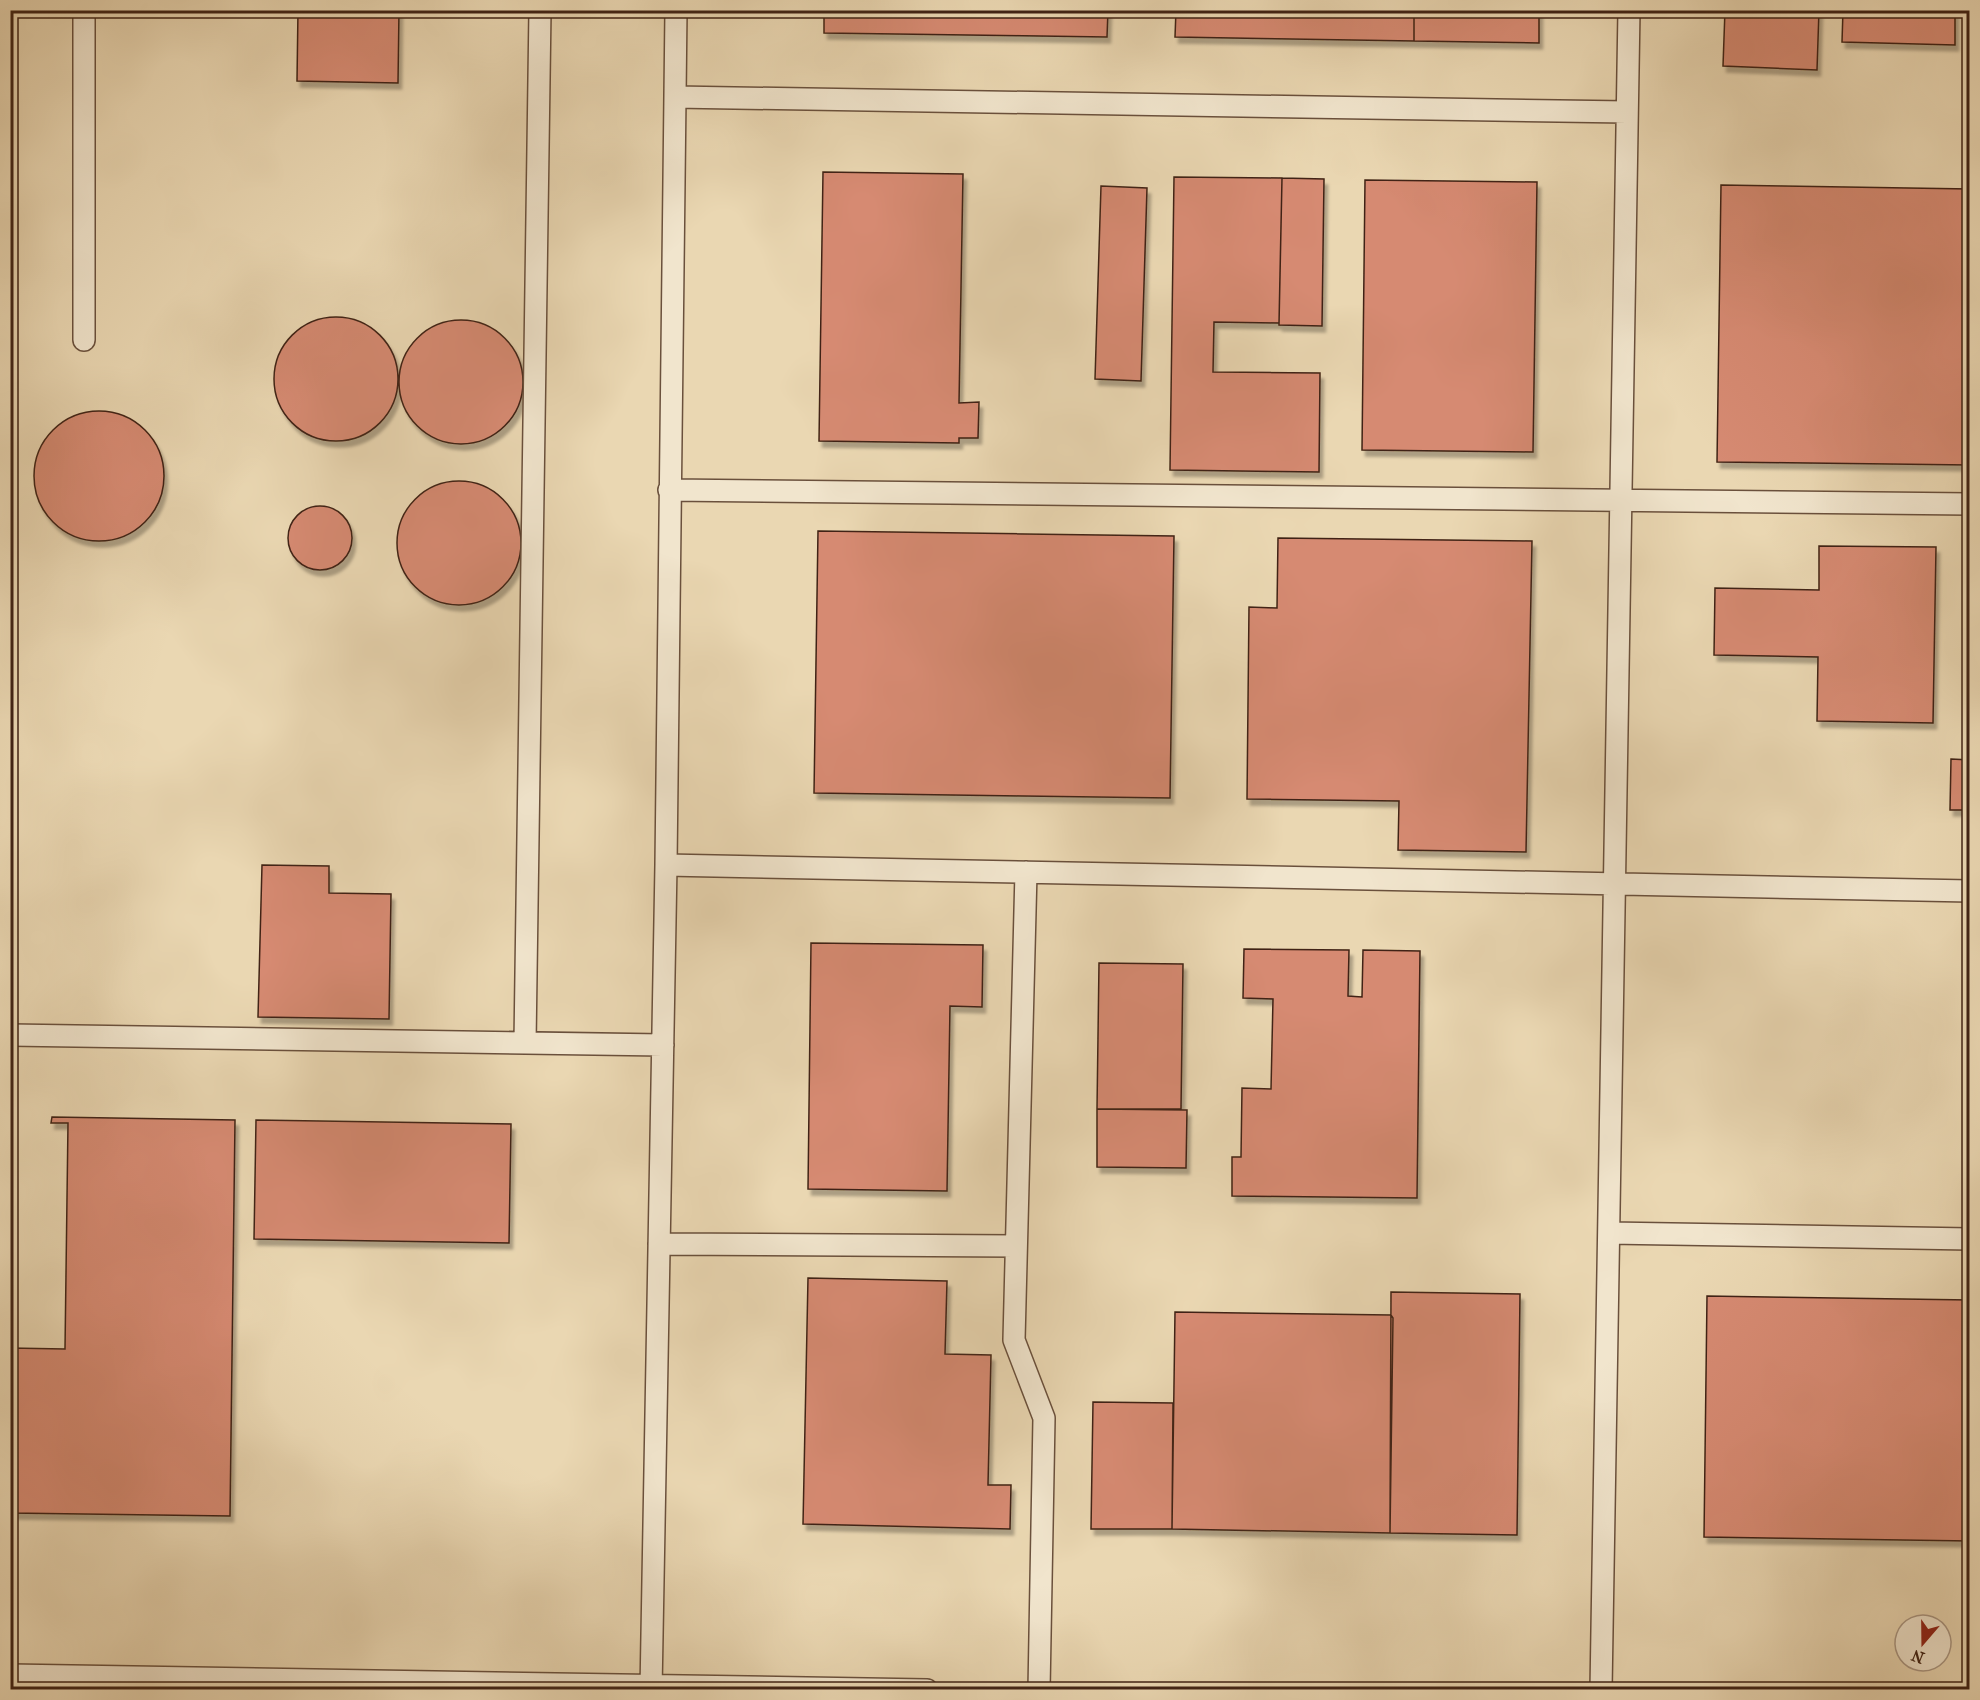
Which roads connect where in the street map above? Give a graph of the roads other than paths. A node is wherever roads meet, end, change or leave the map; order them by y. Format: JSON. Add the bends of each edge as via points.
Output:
{"nodes":[{"id":1,"x":84,"y":10,"type":"edge"},
{"id":2,"x":540,"y":10,"type":"edge"},
{"id":3,"x":676,"y":10,"type":"edge"},
{"id":4,"x":1629,"y":10,"type":"edge"},
{"id":5,"x":675,"y":97,"type":"junction"},
{"id":6,"x":1627,"y":112,"type":"junction"},
{"id":7,"x":84,"y":340,"type":"dead end"},
{"id":8,"x":669,"y":490,"type":"junction"},
{"id":9,"x":1622,"y":501,"type":"junction"},
{"id":10,"x":1970,"y":504,"type":"edge"},
{"id":11,"x":666,"y":865,"type":"junction"},
{"id":12,"x":1026,"y":872,"type":"junction"},
{"id":13,"x":1615,"y":884,"type":"junction"},
{"id":14,"x":1970,"y":891,"type":"edge"},
{"id":15,"x":10,"y":1035,"type":"edge"},
{"id":16,"x":525,"y":1043,"type":"junction"},
{"id":17,"x":663,"y":1045,"type":"junction"},
{"id":18,"x":1609,"y":1233,"type":"junction"},
{"id":19,"x":1970,"y":1239,"type":"edge"},
{"id":20,"x":659,"y":1244,"type":"junction"},
{"id":21,"x":1016,"y":1246,"type":"junction"},
{"id":22,"x":10,"y":1675,"type":"edge"},
{"id":23,"x":263,"y":1684,"type":"edge"},
{"id":24,"x":651,"y":1687,"type":"edge"},
{"id":25,"x":927,"y":1689,"type":"edge"},
{"id":26,"x":1039,"y":1689,"type":"edge"},
{"id":27,"x":1601,"y":1689,"type":"edge"}],
"edges":[{"from":1,"to":7,"type":"lane"},
{"from":2,"to":16,"type":"lane"},
{"from":3,"to":5,"type":"lane"},
{"from":4,"to":6,"type":"lane"},
{"from":5,"to":6,"type":"lane"},
{"from":5,"to":8,"type":"lane"},
{"from":6,"to":9,"type":"lane"},
{"from":8,"to":9,"type":"lane"},
{"from":8,"to":11,"type":"lane"},
{"from":9,"to":10,"type":"lane"},
{"from":9,"to":13,"type":"lane"},
{"from":11,"to":12,"type":"lane"},
{"from":11,"to":17,"type":"lane"},
{"from":12,"to":13,"type":"lane"},
{"from":12,"to":21,"type":"lane"},
{"from":13,"to":14,"type":"lane"},
{"from":13,"to":18,"type":"lane"},
{"from":15,"to":16,"type":"lane"},
{"from":16,"to":17,"type":"lane"},
{"from":17,"to":20,"type":"lane"},
{"from":18,"to":19,"type":"lane"},
{"from":18,"to":27,"type":"lane"},
{"from":20,"to":21,"type":"lane"},
{"from":20,"to":24,"type":"lane"},
{"from":21,"to":26,"type":"lane","via":[[1014,1340],[1044,1418]]},
{"from":22,"to":23,"type":"lane"},
{"from":23,"to":24,"type":"lane"},
{"from":24,"to":25,"type":"lane"}]}
